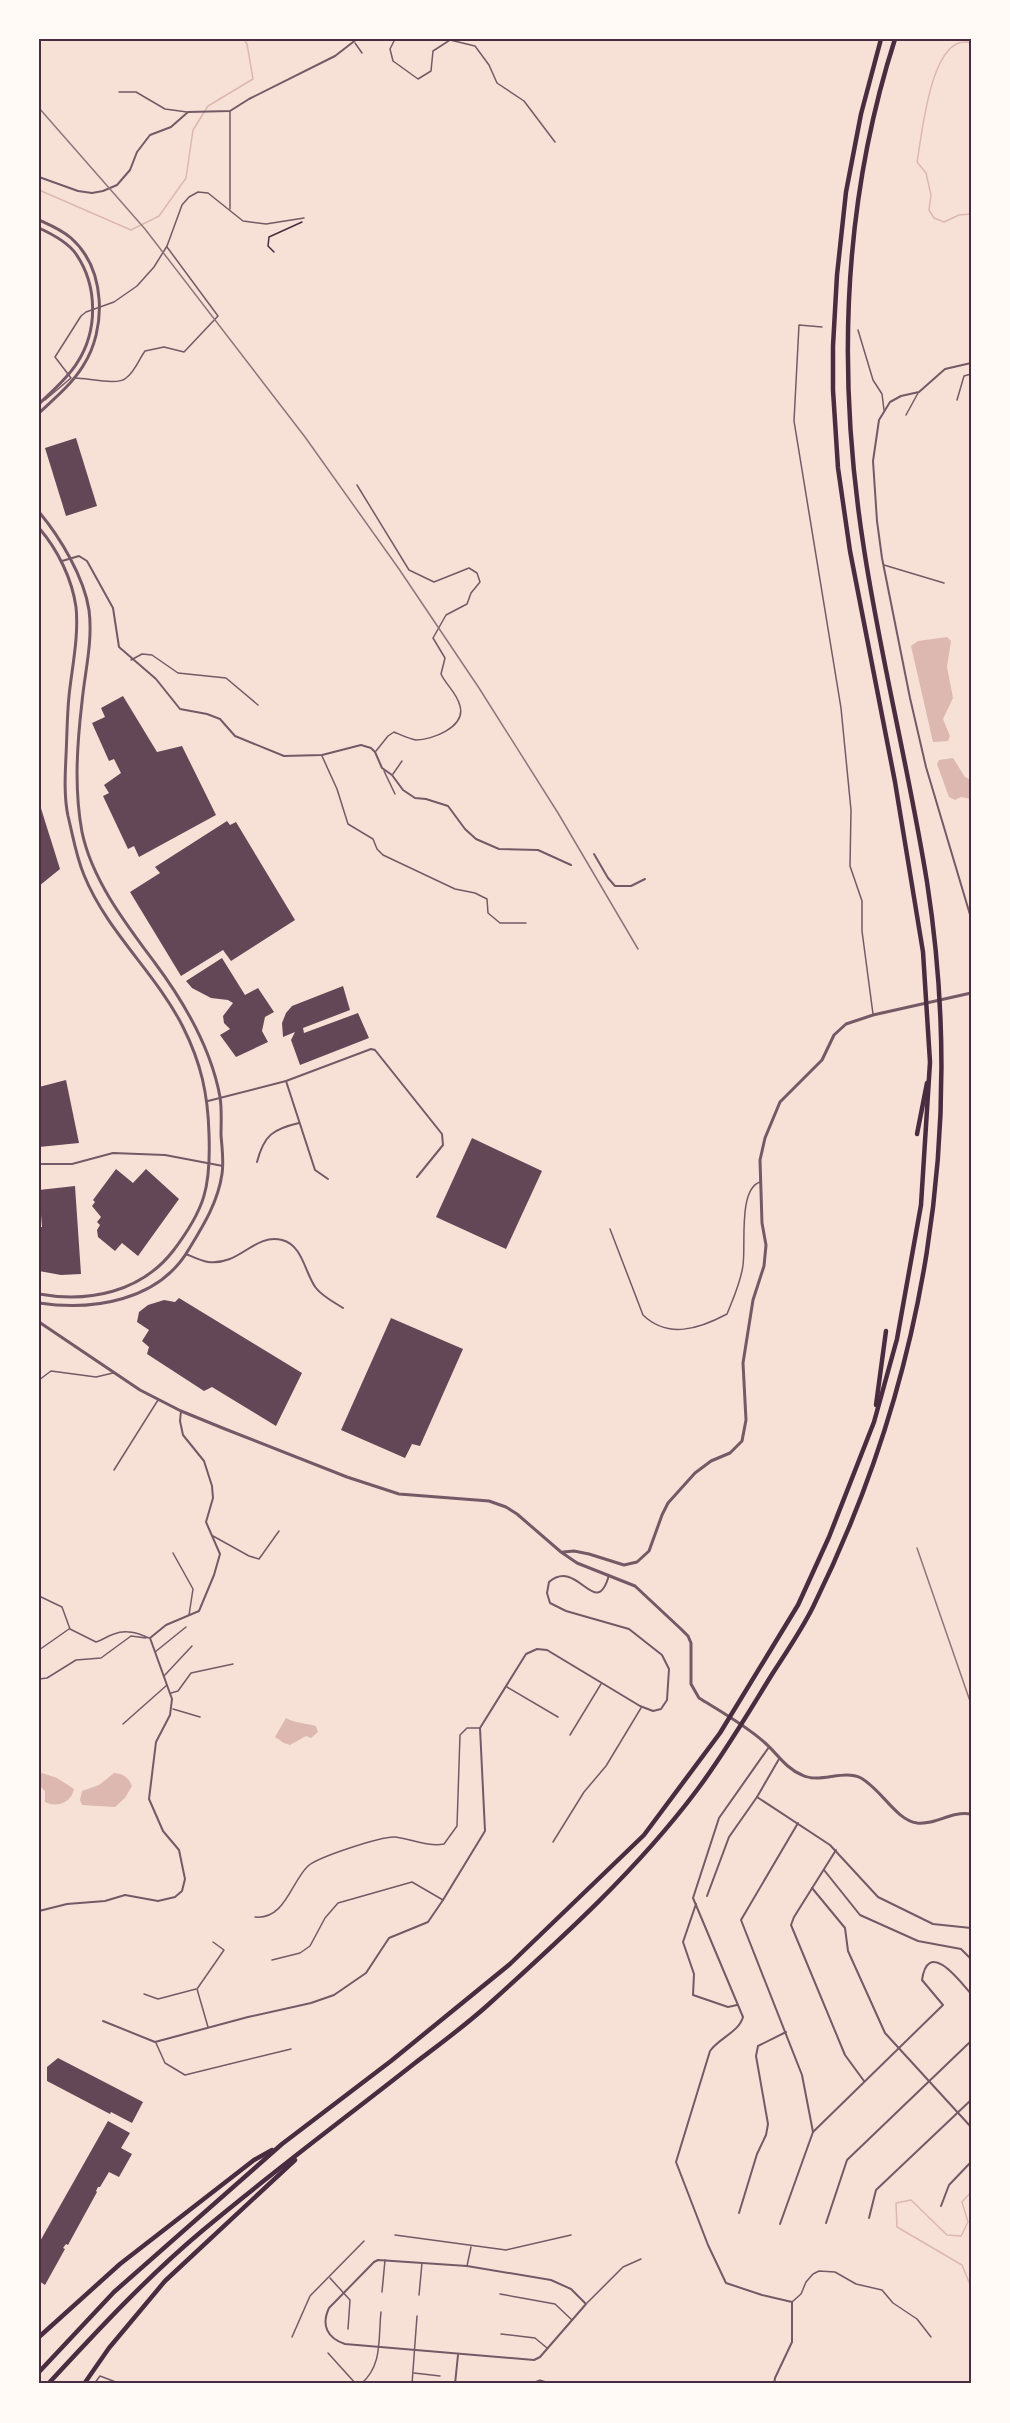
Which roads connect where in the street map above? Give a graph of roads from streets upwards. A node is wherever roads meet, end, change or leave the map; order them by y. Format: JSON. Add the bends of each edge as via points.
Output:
{"nodes":[{"id":1,"x":357,"y":39,"type":"edge"},
{"id":2,"x":881,"y":39,"type":"edge"},
{"id":3,"x":895,"y":39,"type":"edge"},
{"id":4,"x":39,"y":177,"type":"edge"},
{"id":5,"x":39,"y":220,"type":"edge"},
{"id":6,"x":39,"y":228,"type":"edge"},
{"id":7,"x":971,"y":363,"type":"edge"},
{"id":8,"x":39,"y":403,"type":"edge"},
{"id":9,"x":39,"y":413,"type":"edge"},
{"id":10,"x":39,"y":512,"type":"edge"},
{"id":11,"x":39,"y":528,"type":"edge"},
{"id":12,"x":71,"y":557,"type":"junction"},
{"id":13,"x":62,"y":561,"type":"junction"},
{"id":14,"x":594,"y":854,"type":"dead end"},
{"id":15,"x":571,"y":865,"type":"dead end"},
{"id":16,"x":645,"y":879,"type":"dead end"},
{"id":17,"x":971,"y":918,"type":"edge"},
{"id":18,"x":971,"y":993,"type":"edge"},
{"id":19,"x":930,"y":1062,"type":"junction"},
{"id":20,"x":286,"y":1081,"type":"junction"},
{"id":21,"x":220,"y":1097,"type":"junction"},
{"id":22,"x":208,"y":1101,"type":"junction"},
{"id":23,"x":299,"y":1123,"type":"junction"},
{"id":24,"x":918,"y":1134,"type":"dead end"},
{"id":25,"x":256,"y":1162,"type":"dead end"},
{"id":26,"x":39,"y":1164,"type":"edge"},
{"id":27,"x":210,"y":1165,"type":"junction"},
{"id":28,"x":223,"y":1166,"type":"junction"},
{"id":29,"x":417,"y":1177,"type":"dead end"},
{"id":30,"x":328,"y":1179,"type":"dead end"},
{"id":31,"x":186,"y":1254,"type":"junction"},
{"id":32,"x":39,"y":1294,"type":"edge"},
{"id":33,"x":39,"y":1304,"type":"edge"},
{"id":34,"x":343,"y":1308,"type":"dead end"},
{"id":35,"x":39,"y":1323,"type":"edge"},
{"id":36,"x":886,"y":1331,"type":"dead end"},
{"id":37,"x":181,"y":1411,"type":"junction"},
{"id":38,"x":874,"y":1422,"type":"junction"},
{"id":39,"x":561,"y":1552,"type":"junction"},
{"id":40,"x":609,"y":1575,"type":"junction"},
{"id":41,"x":769,"y":1747,"type":"junction"},
{"id":42,"x":779,"y":1759,"type":"junction"},
{"id":43,"x":757,"y":1797,"type":"junction"},
{"id":44,"x":971,"y":1814,"type":"edge"},
{"id":45,"x":798,"y":1823,"type":"junction"},
{"id":46,"x":836,"y":1850,"type":"junction"},
{"id":47,"x":824,"y":1870,"type":"junction"},
{"id":48,"x":812,"y":1888,"type":"junction"},
{"id":49,"x":707,"y":1896,"type":"dead end"},
{"id":50,"x":696,"y":1904,"type":"junction"},
{"id":51,"x":39,"y":1911,"type":"edge"},
{"id":52,"x":971,"y":1928,"type":"edge"},
{"id":53,"x":971,"y":1959,"type":"edge"},
{"id":54,"x":971,"y":1994,"type":"edge"},
{"id":55,"x":739,"y":2004,"type":"junction"},
{"id":56,"x":103,"y":2021,"type":"dead end"},
{"id":57,"x":786,"y":2032,"type":"junction"},
{"id":58,"x":970,"y":2042,"type":"edge"},
{"id":59,"x":899,"y":2049,"type":"junction"},
{"id":60,"x":864,"y":2081,"type":"junction"},
{"id":61,"x":928,"y":2082,"type":"junction"},
{"id":62,"x":971,"y":2100,"type":"edge"},
{"id":63,"x":959,"y":2112,"type":"junction"},
{"id":64,"x":971,"y":2127,"type":"edge"},
{"id":65,"x":813,"y":2132,"type":"junction"},
{"id":66,"x":282,"y":2144,"type":"junction"},
{"id":67,"x":305,"y":2148,"type":"junction"},
{"id":68,"x":971,"y":2162,"type":"edge"},
{"id":69,"x":940,"y":2206,"type":"dead end"},
{"id":70,"x":739,"y":2212,"type":"dead end"},
{"id":71,"x":869,"y":2218,"type":"dead end"},
{"id":72,"x":826,"y":2223,"type":"dead end"},
{"id":73,"x":780,"y":2224,"type":"dead end"},
{"id":74,"x":39,"y":2337,"type":"edge"},
{"id":75,"x":458,"y":2355,"type":"junction"},
{"id":76,"x":39,"y":2372,"type":"edge"},
{"id":77,"x":48,"y":2384,"type":"edge"},
{"id":78,"x":84,"y":2384,"type":"edge"},
{"id":79,"x":455,"y":2384,"type":"edge"},
{"id":80,"x":532,"y":2384,"type":"edge"},
{"id":81,"x":550,"y":2384,"type":"edge"},
{"id":82,"x":774,"y":2384,"type":"edge"}],
"edges":[{"from":1,"to":4,"type":"street","via":[[335,56],[230,111],[188,112],[171,127],[150,135],[117,185],[92,193]]},
{"from":2,"to":19,"type":"highway","via":[[846,192],[837,275],[833,390],[838,468],[850,551],[923,952]]},
{"from":3,"to":67,"type":"highway","via":[[874,114],[858,202],[849,278],[847,376],[863,548],[927,885],[943,1079],[935,1205],[922,1288],[887,1425],[810,1613],[731,1742],[693,1795],[626,1873],[484,2009]]},
{"from":5,"to":9,"type":"street","via":[[71,238],[83,252],[98,291],[99,317],[94,345],[83,367]]},
{"from":6,"to":8,"type":"street","via":[[75,253],[89,282],[92,304],[87,341],[77,363]]},
{"from":7,"to":17,"type":"street","via":[[945,369],[919,392],[896,398],[884,410],[873,460],[884,565],[926,767]]},
{"from":10,"to":12,"type":"street"},
{"from":11,"to":13,"type":"street"},
{"from":12,"to":13,"type":"street"},
{"from":12,"to":15,"type":"street","via":[[87,561],[113,608],[119,647],[156,679],[180,709],[220,719],[234,736],[284,756],[371,748],[382,768],[403,790],[416,798],[448,806],[476,839],[499,849],[538,850]]},
{"from":12,"to":21,"type":"street","via":[[88,608],[90,641],[77,784],[82,834],[94,869],[114,903],[193,1020]]},
{"from":13,"to":22,"type":"street","via":[[76,607],[65,778],[75,845],[84,875],[118,936],[182,1026],[200,1067]]},
{"from":14,"to":16,"type":"street","via":[[615,886],[631,886]]},
{"from":18,"to":39,"type":"street","via":[[873,1015],[840,1028],[822,1060],[780,1102],[761,1151],[766,1245],[743,1363],[746,1420],[742,1441],[730,1453],[695,1473],[668,1503],[649,1551],[637,1562],[624,1565],[574,1551]]},
{"from":19,"to":24,"type":"highway"},
{"from":19,"to":38,"type":"highway","via":[[921,1205],[897,1339]]},
{"from":20,"to":21,"type":"street"},
{"from":20,"to":23,"type":"street"},
{"from":20,"to":29,"type":"street","via":[[375,1050],[442,1134],[443,1145]]},
{"from":21,"to":22,"type":"street"},
{"from":21,"to":28,"type":"street"},
{"from":22,"to":27,"type":"street"},
{"from":23,"to":25,"type":"street","via":[[267,1136]]},
{"from":23,"to":30,"type":"street","via":[[315,1170]]},
{"from":26,"to":27,"type":"street","via":[[72,1164],[113,1153],[165,1155]]},
{"from":27,"to":28,"type":"street"},
{"from":27,"to":32,"type":"street","via":[[206,1195],[198,1215],[150,1275],[86,1298]]},
{"from":28,"to":31,"type":"street","via":[[211,1212]]},
{"from":31,"to":33,"type":"street","via":[[168,1275],[126,1299],[103,1305]]},
{"from":31,"to":34,"type":"street","via":[[205,1262],[226,1261],[255,1244],[284,1240],[296,1249],[316,1287]]},
{"from":35,"to":37,"type":"street"},
{"from":36,"to":38,"type":"highway"},
{"from":37,"to":39,"type":"street","via":[[399,1494],[498,1503]]},
{"from":37,"to":51,"type":"street","via":[[183,1435],[204,1461],[212,1486],[206,1522],[220,1554],[199,1611],[164,1626],[150,1638],[171,1693],[172,1709],[156,1742],[148,1799],[163,1831],[179,1850],[185,1879],[182,1891],[158,1901],[125,1895]]},
{"from":38,"to":66,"type":"highway","via":[[798,1605],[720,1732],[644,1835],[510,1964]]},
{"from":39,"to":40,"type":"street","via":[[577,1563]]},
{"from":40,"to":41,"type":"street","via":[[635,1586],[688,1636],[691,1684],[699,1698]]},
{"from":40,"to":56,"type":"street","via":[[604,1588],[592,1592],[566,1575],[557,1575],[549,1582],[550,1603],[629,1629],[662,1656],[669,1669],[667,1700],[661,1709],[653,1711],[547,1650],[526,1654],[480,1728],[485,1831],[428,1922],[389,1938],[366,1973],[334,1995],[155,2042]]},
{"from":41,"to":42,"type":"street"},
{"from":41,"to":50,"type":"street","via":[[719,1818],[693,1898]]},
{"from":42,"to":43,"type":"street"},
{"from":42,"to":44,"type":"street","via":[[806,1777],[858,1777],[876,1788],[905,1819],[917,1823],[958,1812]]},
{"from":43,"to":45,"type":"street"},
{"from":43,"to":49,"type":"street","via":[[729,1837]]},
{"from":45,"to":46,"type":"street"},
{"from":45,"to":57,"type":"street","via":[[741,1920]]},
{"from":46,"to":47,"type":"street"},
{"from":46,"to":52,"type":"street","via":[[878,1897],[933,1924]]},
{"from":47,"to":48,"type":"street"},
{"from":47,"to":53,"type":"street","via":[[860,1915],[918,1941],[961,1949]]},
{"from":48,"to":59,"type":"street","via":[[845,1928],[849,1951],[885,2033]]},
{"from":48,"to":60,"type":"street","via":[[791,1925],[845,2055]]},
{"from":50,"to":55,"type":"street"},
{"from":50,"to":55,"type":"street","via":[[683,1942],[694,1974],[693,1995],[728,2007]]},
{"from":54,"to":59,"type":"street","via":[[950,1968],[941,1963],[930,1964],[922,1980],[943,2005]]},
{"from":55,"to":82,"type":"street","via":[[743,2020],[710,2051],[676,2162],[726,2283],[792,2302],[792,2342]]},
{"from":57,"to":65,"type":"street","via":[[802,2075]]},
{"from":57,"to":70,"type":"street","via":[[758,2046],[756,2056],[768,2124]]},
{"from":58,"to":61,"type":"street"},
{"from":59,"to":60,"type":"street"},
{"from":59,"to":61,"type":"street"},
{"from":60,"to":65,"type":"street"},
{"from":61,"to":63,"type":"street"},
{"from":61,"to":72,"type":"street","via":[[847,2160]]},
{"from":62,"to":63,"type":"street"},
{"from":63,"to":64,"type":"street"},
{"from":63,"to":71,"type":"street","via":[[876,2190]]},
{"from":65,"to":73,"type":"street"},
{"from":66,"to":74,"type":"highway","via":[[254,2160],[120,2264]]},
{"from":66,"to":76,"type":"highway","via":[[114,2292]]},
{"from":67,"to":77,"type":"highway","via":[[197,2235],[100,2327]]},
{"from":67,"to":78,"type":"highway","via":[[165,2281],[121,2332]]},
{"from":68,"to":69,"type":"street","via":[[949,2185]]},
{"from":75,"to":75,"type":"street","via":[[534,2360],[586,2304],[571,2289],[551,2280],[467,2266],[385,2260],[374,2262],[325,2316],[330,2336],[345,2344]]},
{"from":75,"to":79,"type":"street"},
{"from":80,"to":81,"type":"street"}]}
